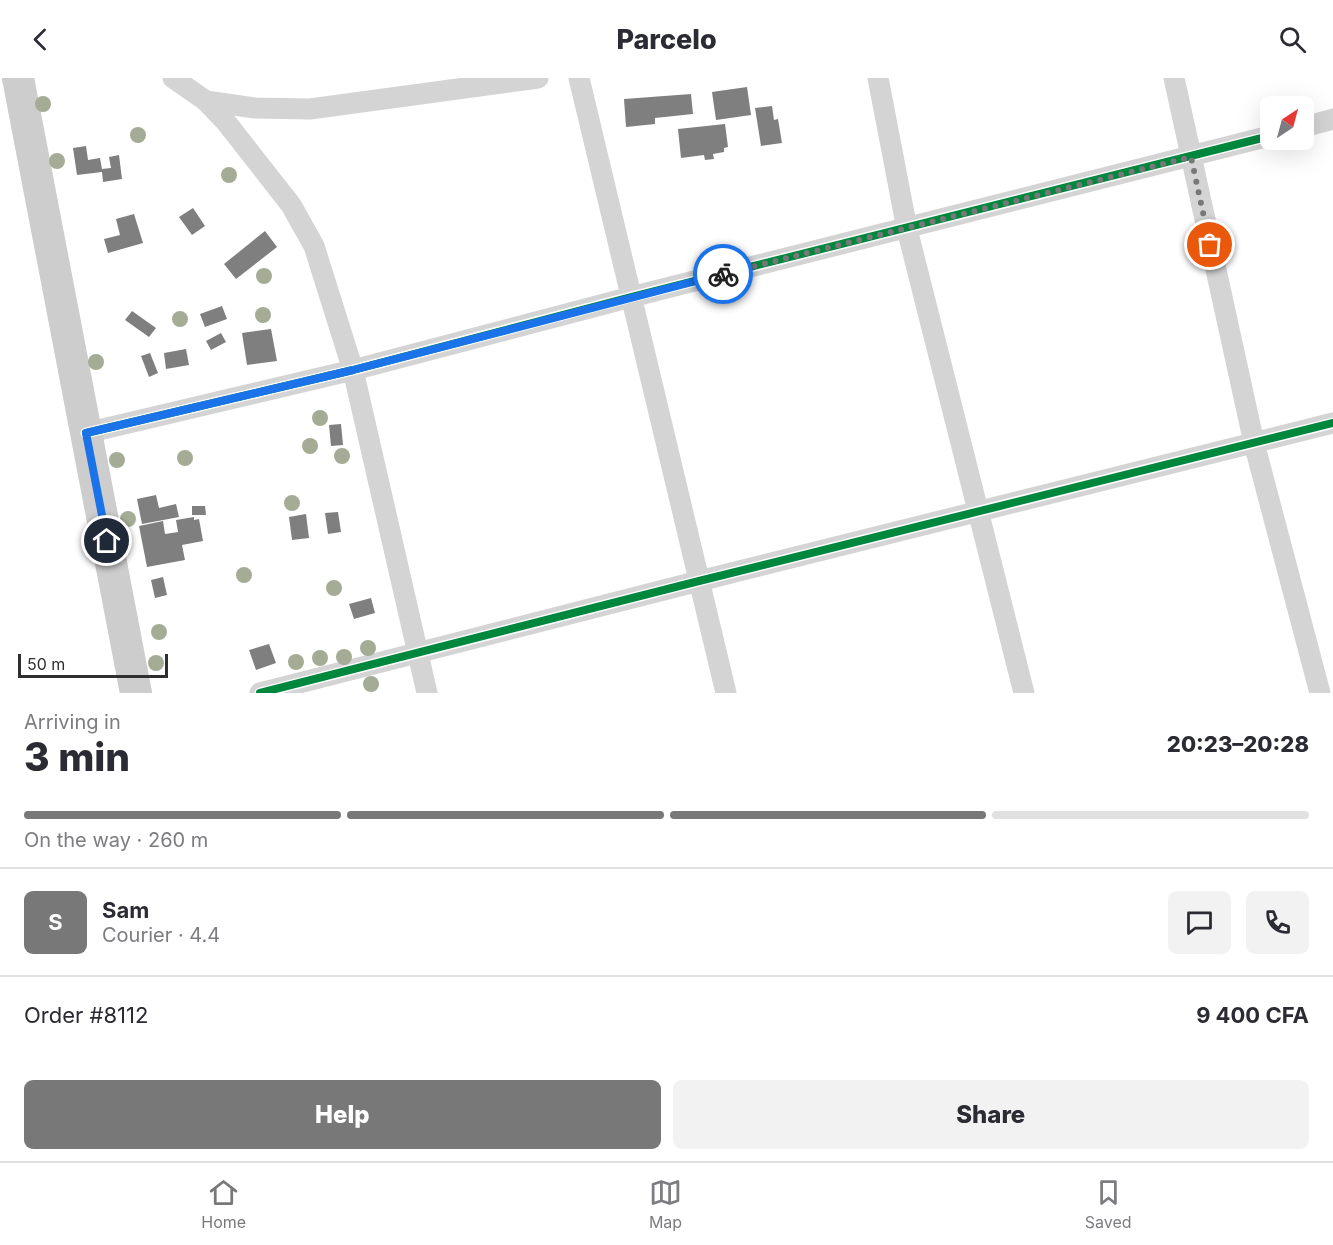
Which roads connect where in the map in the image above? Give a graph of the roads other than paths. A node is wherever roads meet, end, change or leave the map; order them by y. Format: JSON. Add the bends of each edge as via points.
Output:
{"nodes":[{"id":1,"x":18,"y":78,"type":"edge"},
{"id":2,"x":173,"y":78,"type":"edge"},
{"id":3,"x":538,"y":78,"type":"edge"},
{"id":4,"x":579,"y":78,"type":"edge"},
{"id":5,"x":878,"y":78,"type":"edge"},
{"id":6,"x":1174,"y":78,"type":"edge"},
{"id":7,"x":206,"y":102,"type":"junction"},
{"id":8,"x":1333,"y":119,"type":"edge"},
{"id":9,"x":1314,"y":124,"type":"edge"},
{"id":10,"x":1260,"y":138,"type":"edge"},
{"id":11,"x":1191,"y":157,"type":"junction"},
{"id":12,"x":907,"y":229,"type":"junction"},
{"id":13,"x":631,"y":297,"type":"junction"},
{"id":14,"x":353,"y":370,"type":"junction"},
{"id":15,"x":1333,"y":423,"type":"edge"},
{"id":16,"x":86,"y":433,"type":"junction"},
{"id":17,"x":1254,"y":442,"type":"junction"},
{"id":18,"x":978,"y":511,"type":"junction"},
{"id":19,"x":699,"y":581,"type":"junction"},
{"id":20,"x":417,"y":652,"type":"junction"},
{"id":21,"x":136,"y":693,"type":"edge"},
{"id":22,"x":260,"y":693,"type":"edge"},
{"id":23,"x":426,"y":693,"type":"edge"},
{"id":24,"x":726,"y":693,"type":"edge"},
{"id":25,"x":1024,"y":693,"type":"edge"},
{"id":26,"x":1320,"y":693,"type":"edge"}],
"edges":[{"from":1,"to":16,"type":"street"},
{"from":2,"to":7,"type":"street"},
{"from":3,"to":7,"type":"street","via":[[310,109]]},
{"from":4,"to":13,"type":"street"},
{"from":5,"to":12,"type":"street"},
{"from":6,"to":11,"type":"street"},
{"from":7,"to":14,"type":"street","via":[[254,157],[301,221],[324,272]]},
{"from":8,"to":9,"type":"street"},
{"from":10,"to":11,"type":"street"},
{"from":11,"to":12,"type":"street"},
{"from":11,"to":17,"type":"street"},
{"from":12,"to":13,"type":"street"},
{"from":12,"to":18,"type":"street"},
{"from":13,"to":14,"type":"street"},
{"from":13,"to":19,"type":"street"},
{"from":14,"to":16,"type":"street"},
{"from":14,"to":20,"type":"street"},
{"from":15,"to":17,"type":"street"},
{"from":16,"to":21,"type":"street"},
{"from":17,"to":18,"type":"street"},
{"from":17,"to":26,"type":"street"},
{"from":18,"to":19,"type":"street"},
{"from":18,"to":25,"type":"street"},
{"from":19,"to":20,"type":"street"},
{"from":19,"to":24,"type":"street"},
{"from":20,"to":22,"type":"street"},
{"from":20,"to":23,"type":"street"}]}
